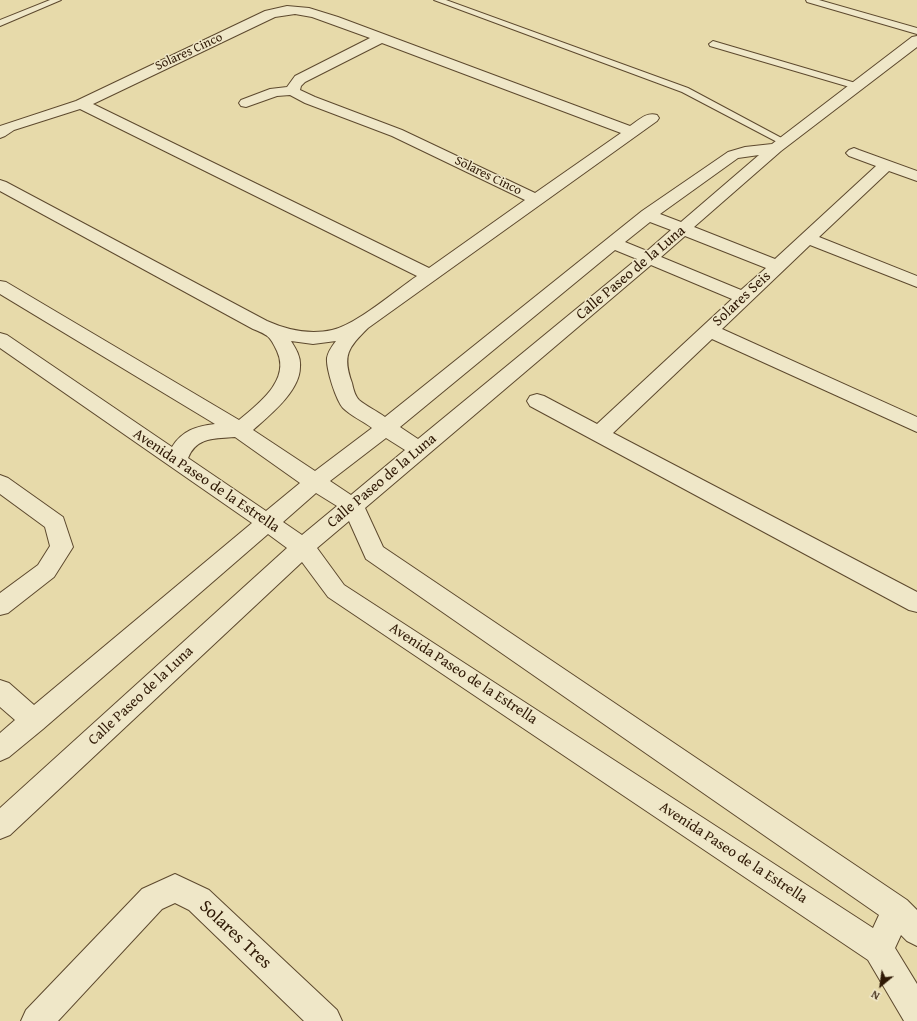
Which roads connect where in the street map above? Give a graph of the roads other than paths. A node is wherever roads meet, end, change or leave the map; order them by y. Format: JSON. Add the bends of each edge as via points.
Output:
{"nodes":[{"id":1,"x":57,"y":0,"type":"edge"},
{"id":2,"x":438,"y":0,"type":"edge"},
{"id":3,"x":810,"y":0,"type":"edge"},
{"id":4,"x":0,"y":23,"type":"edge"},
{"id":5,"x":917,"y":31,"type":"edge"},
{"id":6,"x":381,"y":38,"type":"junction"},
{"id":7,"x":917,"y":40,"type":"edge"},
{"id":8,"x":713,"y":44,"type":"dead end"},
{"id":9,"x":856,"y":86,"type":"junction"},
{"id":10,"x":293,"y":91,"type":"junction"},
{"id":11,"x":246,"y":103,"type":"dead end"},
{"id":12,"x":80,"y":104,"type":"junction"},
{"id":13,"x":652,"y":118,"type":"dead end"},
{"id":14,"x":632,"y":132,"type":"junction"},
{"id":15,"x":0,"y":133,"type":"edge"},
{"id":16,"x":780,"y":145,"type":"junction"},
{"id":17,"x":854,"y":153,"type":"dead end"},
{"id":18,"x":886,"y":165,"type":"junction"},
{"id":19,"x":917,"y":176,"type":"edge"},
{"id":20,"x":0,"y":185,"type":"edge"},
{"id":21,"x":537,"y":200,"type":"junction"},
{"id":22,"x":648,"y":215,"type":"junction"},
{"id":23,"x":808,"y":238,"type":"junction"},
{"id":24,"x":613,"y":243,"type":"junction"},
{"id":25,"x":666,"y":243,"type":"junction"},
{"id":26,"x":773,"y":270,"type":"junction"},
{"id":27,"x":430,"y":275,"type":"junction"},
{"id":28,"x":917,"y":282,"type":"edge"},
{"id":29,"x":0,"y":286,"type":"edge"},
{"id":30,"x":749,"y":293,"type":"junction"},
{"id":31,"x":361,"y":324,"type":"junction"},
{"id":32,"x":709,"y":330,"type":"junction"},
{"id":33,"x":276,"y":332,"type":"junction"},
{"id":34,"x":0,"y":339,"type":"edge"},
{"id":35,"x":537,"y":401,"type":"dead end"},
{"id":36,"x":917,"y":425,"type":"edge"},
{"id":37,"x":386,"y":428,"type":"junction"},
{"id":38,"x":239,"y":430,"type":"junction"},
{"id":39,"x":599,"y":434,"type":"junction"},
{"id":40,"x":419,"y":450,"type":"junction"},
{"id":41,"x":176,"y":460,"type":"junction"},
{"id":42,"x":315,"y":482,"type":"junction"},
{"id":43,"x":0,"y":483,"type":"edge"},
{"id":44,"x":352,"y":506,"type":"junction"},
{"id":45,"x":267,"y":522,"type":"junction"},
{"id":46,"x":303,"y":547,"type":"junction"},
{"id":47,"x":917,"y":603,"type":"edge"},
{"id":48,"x":0,"y":606,"type":"edge"},
{"id":49,"x":0,"y":691,"type":"edge"},
{"id":50,"x":34,"y":721,"type":"junction"},
{"id":51,"x":0,"y":749,"type":"edge"},
{"id":52,"x":0,"y":826,"type":"edge"},
{"id":53,"x":897,"y":910,"type":"junction"},
{"id":54,"x":917,"y":931,"type":"edge"},
{"id":55,"x":879,"y":949,"type":"junction"},
{"id":56,"x":917,"y":1014,"type":"edge"},
{"id":57,"x":37,"y":1021,"type":"edge"},
{"id":58,"x":326,"y":1021,"type":"edge"}],
"edges":[{"from":1,"to":4,"type":"lane"},
{"from":2,"to":16,"type":"lane","via":[[685,90]]},
{"from":3,"to":5,"type":"lane"},
{"from":6,"to":10,"type":"street","via":[[300,79],[294,85]]},
{"from":6,"to":12,"type":"street","name":"Solares Cinco","via":[[310,12],[281,10]]},
{"from":6,"to":14,"type":"street","name":"Solares Cinco"},
{"from":7,"to":9,"type":"street","name":"Calle Paseo de la Luna"},
{"from":8,"to":9,"type":"lane"},
{"from":9,"to":16,"type":"street","name":"Calle Paseo de la Luna"},
{"from":10,"to":11,"type":"street","via":[[275,92]]},
{"from":10,"to":21,"type":"street","name":"Solares Cinco","via":[[396,133]]},
{"from":12,"to":15,"type":"street","name":"Solares Cinco","via":[[9,127]]},
{"from":12,"to":27,"type":"street"},
{"from":13,"to":14,"type":"street","name":"Solares Cinco"},
{"from":14,"to":21,"type":"street","name":"Solares Cinco"},
{"from":16,"to":22,"type":"street","via":[[733,156]]},
{"from":16,"to":25,"type":"street","name":"Calle Paseo de la Luna"},
{"from":17,"to":18,"type":"street"},
{"from":18,"to":19,"type":"street"},
{"from":18,"to":23,"type":"street","name":"Solares Seis"},
{"from":20,"to":33,"type":"street","via":[[260,326]]},
{"from":21,"to":27,"type":"street","name":"Solares Cinco"},
{"from":22,"to":24,"type":"street"},
{"from":22,"to":25,"type":"street"},
{"from":23,"to":26,"type":"street","name":"Solares Seis"},
{"from":23,"to":28,"type":"street"},
{"from":24,"to":25,"type":"street"},
{"from":24,"to":37,"type":"street"},
{"from":25,"to":26,"type":"street"},
{"from":25,"to":30,"type":"street"},
{"from":25,"to":40,"type":"street","name":"Calle Paseo de la Luna"},
{"from":26,"to":30,"type":"street","name":"Solares Seis"},
{"from":27,"to":31,"type":"street","name":"Solares Cinco"},
{"from":29,"to":38,"type":"street"},
{"from":30,"to":32,"type":"street","name":"Solares Seis"},
{"from":31,"to":33,"type":"street","via":[[333,336],[302,338]]},
{"from":31,"to":37,"type":"street","name":"Solares Cinco","via":[[348,336],[337,358],[344,393],[350,403]]},
{"from":32,"to":36,"type":"street"},
{"from":32,"to":39,"type":"street","name":"Solares Seis"},
{"from":33,"to":38,"type":"street","via":[[290,360],[288,382]]},
{"from":34,"to":41,"type":"street","name":"Avenida Paseo de la Estrella"},
{"from":35,"to":39,"type":"street"},
{"from":37,"to":40,"type":"street","name":"Solares Cinco"},
{"from":37,"to":42,"type":"street"},
{"from":38,"to":41,"type":"street","via":[[206,432],[192,436],[185,442]]},
{"from":38,"to":42,"type":"street"},
{"from":39,"to":47,"type":"street"},
{"from":40,"to":44,"type":"street","name":"Calle Paseo de la Luna"},
{"from":41,"to":45,"type":"street","name":"Avenida Paseo de la Estrella"},
{"from":42,"to":44,"type":"street"},
{"from":42,"to":45,"type":"street"},
{"from":43,"to":48,"type":"street","via":[[55,523],[62,547],[46,571]]},
{"from":44,"to":46,"type":"street","name":"Calle Paseo de la Luna"},
{"from":44,"to":53,"type":"street","via":[[374,553]]},
{"from":45,"to":46,"type":"street","name":"Avenida Paseo de la Estrella"},
{"from":45,"to":50,"type":"street"},
{"from":46,"to":52,"type":"street","name":"Calle Paseo de la Luna"},
{"from":46,"to":55,"type":"street","name":"Avenida Paseo de la Estrella","via":[[336,591]]},
{"from":49,"to":50,"type":"street"},
{"from":50,"to":51,"type":"street"},
{"from":53,"to":54,"type":"street"},
{"from":53,"to":55,"type":"street"},
{"from":55,"to":56,"type":"street","name":"Avenida Paseo de la Estrella"},
{"from":57,"to":58,"type":"street","name":"Solares Tres","via":[[152,899],[175,888],[199,900]]}]}
